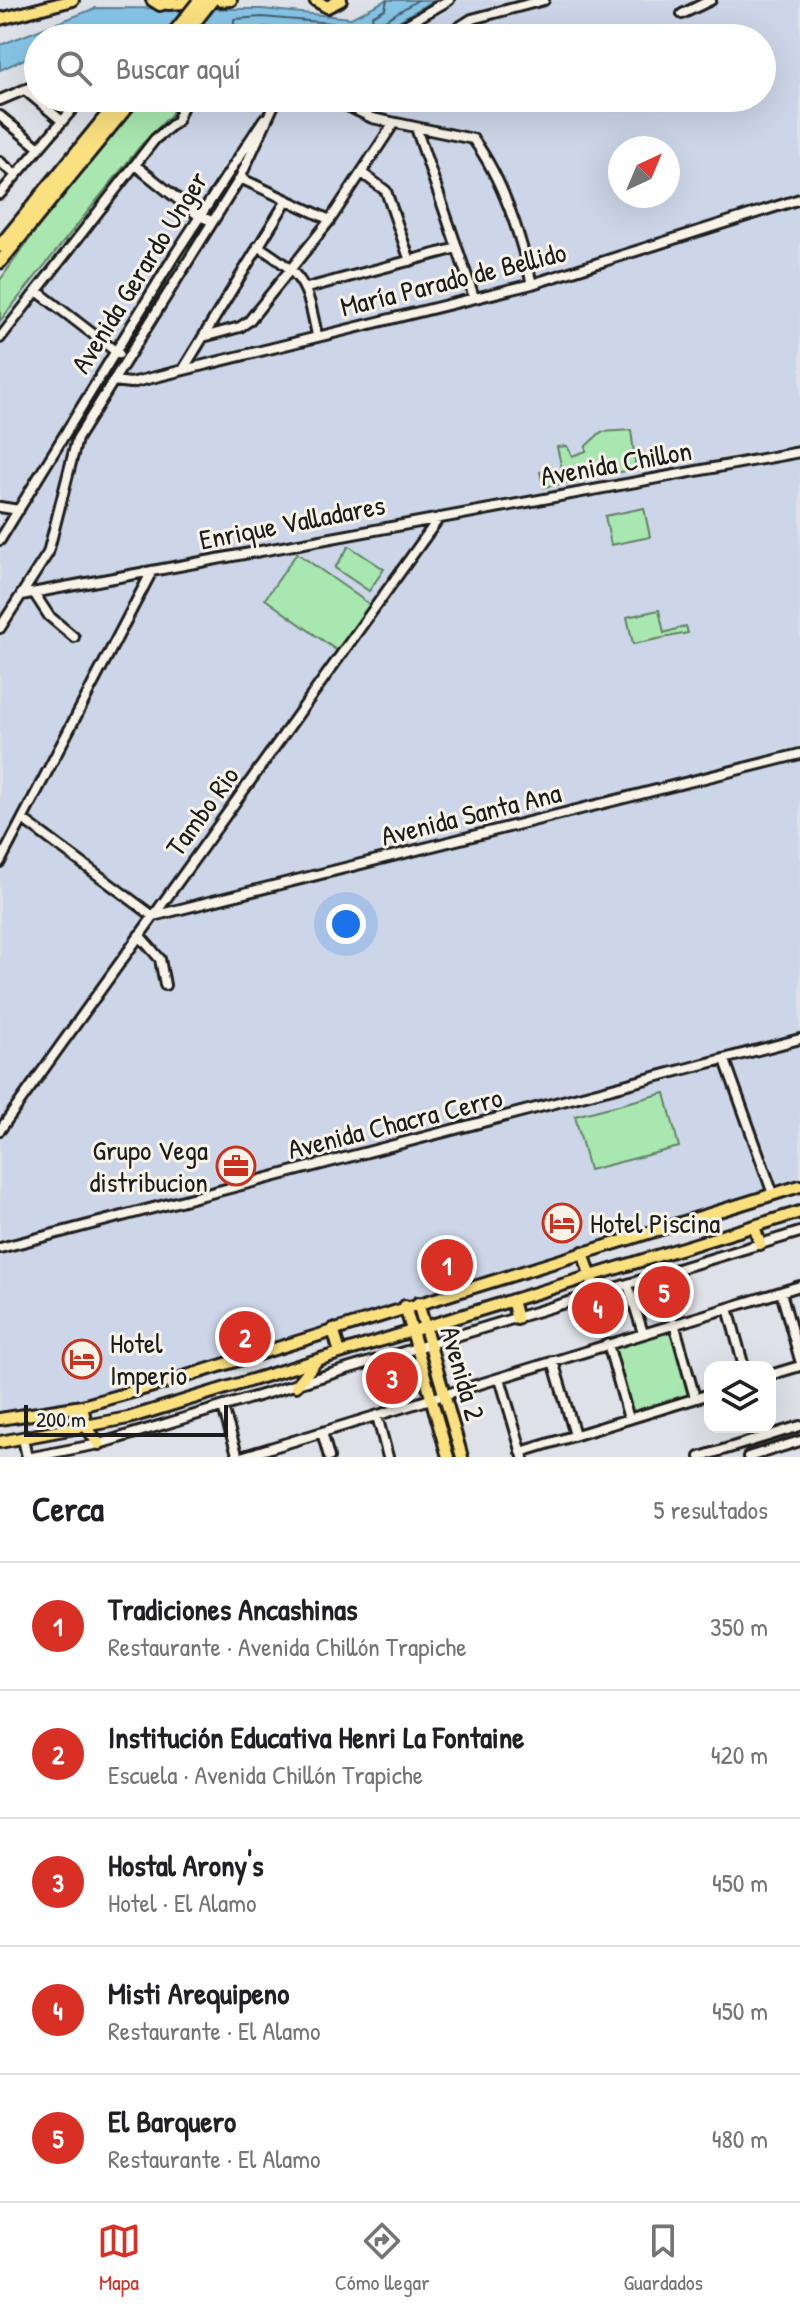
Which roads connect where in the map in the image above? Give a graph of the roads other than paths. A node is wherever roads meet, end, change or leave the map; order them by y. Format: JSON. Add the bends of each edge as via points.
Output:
{"nodes":[{"id":1,"x":73,"y":0,"type":"edge"},
{"id":2,"x":153,"y":0,"type":"edge"},
{"id":3,"x":212,"y":0,"type":"edge"},
{"id":4,"x":231,"y":0,"type":"edge"},
{"id":5,"x":308,"y":0,"type":"edge"},
{"id":6,"x":341,"y":0,"type":"edge"},
{"id":7,"x":449,"y":0,"type":"edge"},
{"id":8,"x":544,"y":0,"type":"edge"},
{"id":9,"x":711,"y":0,"type":"edge"},
{"id":10,"x":191,"y":1,"type":"edge"},
{"id":11,"x":170,"y":2,"type":"edge"},
{"id":12,"x":319,"y":3,"type":"edge"},
{"id":13,"x":682,"y":14,"type":"dead end"},
{"id":14,"x":0,"y":19,"type":"edge"},
{"id":15,"x":178,"y":24,"type":"edge"},
{"id":16,"x":193,"y":24,"type":"edge"},
{"id":17,"x":412,"y":24,"type":"edge"},
{"id":18,"x":464,"y":24,"type":"edge"},
{"id":19,"x":24,"y":90,"type":"edge"},
{"id":20,"x":0,"y":100,"type":"edge"},
{"id":21,"x":57,"y":112,"type":"edge"},
{"id":22,"x":71,"y":112,"type":"edge"},
{"id":23,"x":110,"y":112,"type":"edge"},
{"id":24,"x":123,"y":112,"type":"edge"},
{"id":25,"x":181,"y":112,"type":"edge"},
{"id":26,"x":268,"y":112,"type":"edge"},
{"id":27,"x":270,"y":112,"type":"edge"},
{"id":28,"x":360,"y":112,"type":"edge"},
{"id":29,"x":0,"y":116,"type":"edge"},
{"id":30,"x":66,"y":118,"type":"junction"},
{"id":31,"x":394,"y":123,"type":"junction"},
{"id":32,"x":416,"y":128,"type":"junction"},
{"id":33,"x":38,"y":147,"type":"junction"},
{"id":34,"x":0,"y":162,"type":"edge"},
{"id":35,"x":135,"y":165,"type":"junction"},
{"id":36,"x":362,"y":173,"type":"junction"},
{"id":37,"x":16,"y":175,"type":"junction"},
{"id":38,"x":240,"y":178,"type":"junction"},
{"id":39,"x":0,"y":194,"type":"edge"},
{"id":40,"x":800,"y":199,"type":"edge"},
{"id":41,"x":287,"y":200,"type":"junction"},
{"id":42,"x":199,"y":216,"type":"junction"},
{"id":43,"x":330,"y":220,"type":"junction"},
{"id":44,"x":212,"y":221,"type":"junction"},
{"id":45,"x":0,"y":246,"type":"edge"},
{"id":46,"x":258,"y":246,"type":"junction"},
{"id":47,"x":457,"y":248,"type":"junction"},
{"id":48,"x":410,"y":261,"type":"junction"},
{"id":49,"x":0,"y":262,"type":"edge"},
{"id":50,"x":290,"y":270,"type":"junction"},
{"id":51,"x":532,"y":284,"type":"junction"},
{"id":52,"x":307,"y":288,"type":"junction"},
{"id":53,"x":37,"y":291,"type":"junction"},
{"id":54,"x":474,"y":297,"type":"junction"},
{"id":55,"x":317,"y":335,"type":"junction"},
{"id":56,"x":203,"y":337,"type":"junction"},
{"id":57,"x":0,"y":338,"type":"edge"},
{"id":58,"x":115,"y":351,"type":"junction"},
{"id":59,"x":126,"y":359,"type":"junction"},
{"id":60,"x":184,"y":369,"type":"junction"},
{"id":61,"x":113,"y":381,"type":"junction"},
{"id":62,"x":64,"y":431,"type":"junction"},
{"id":63,"x":77,"y":439,"type":"junction"},
{"id":64,"x":54,"y":448,"type":"junction"},
{"id":65,"x":800,"y":452,"type":"edge"},
{"id":66,"x":71,"y":456,"type":"junction"},
{"id":67,"x":0,"y":507,"type":"edge"},
{"id":68,"x":19,"y":510,"type":"junction"},
{"id":69,"x":439,"y":517,"type":"junction"},
{"id":70,"x":0,"y":540,"type":"edge"},
{"id":71,"x":152,"y":571,"type":"junction"},
{"id":72,"x":34,"y":593,"type":"junction"},
{"id":73,"x":21,"y":595,"type":"junction"},
{"id":74,"x":0,"y":628,"type":"edge"},
{"id":75,"x":74,"y":637,"type":"dead end"},
{"id":76,"x":800,"y":754,"type":"edge"},
{"id":77,"x":28,"y":823,"type":"dead end"},
{"id":78,"x":0,"y":862,"type":"edge"},
{"id":79,"x":153,"y":916,"type":"junction"},
{"id":80,"x":139,"y":935,"type":"junction"},
{"id":81,"x":165,"y":985,"type":"dead end"},
{"id":82,"x":800,"y":1039,"type":"edge"},
{"id":83,"x":725,"y":1060,"type":"junction"},
{"id":84,"x":0,"y":1130,"type":"edge"},
{"id":85,"x":800,"y":1186,"type":"edge"},
{"id":86,"x":773,"y":1194,"type":"junction"},
{"id":87,"x":800,"y":1212,"type":"edge"},
{"id":88,"x":754,"y":1226,"type":"junction"},
{"id":89,"x":800,"y":1232,"type":"edge"},
{"id":90,"x":760,"y":1244,"type":"junction"},
{"id":91,"x":0,"y":1248,"type":"edge"},
{"id":92,"x":583,"y":1252,"type":"junction"},
{"id":93,"x":590,"y":1276,"type":"junction"},
{"id":94,"x":628,"y":1285,"type":"junction"},
{"id":95,"x":800,"y":1286,"type":"edge"},
{"id":96,"x":781,"y":1292,"type":"junction"},
{"id":97,"x":596,"y":1294,"type":"junction"},
{"id":98,"x":512,"y":1300,"type":"junction"},
{"id":99,"x":418,"y":1303,"type":"junction"},
{"id":100,"x":405,"y":1306,"type":"junction"},
{"id":101,"x":728,"y":1308,"type":"junction"},
{"id":102,"x":517,"y":1319,"type":"junction"},
{"id":103,"x":674,"y":1323,"type":"junction"},
{"id":104,"x":425,"y":1326,"type":"junction"},
{"id":105,"x":333,"y":1329,"type":"junction"},
{"id":106,"x":412,"y":1331,"type":"junction"},
{"id":107,"x":643,"y":1333,"type":"junction"},
{"id":108,"x":608,"y":1344,"type":"junction"},
{"id":109,"x":430,"y":1345,"type":"junction"},
{"id":110,"x":417,"y":1349,"type":"junction"},
{"id":111,"x":340,"y":1353,"type":"junction"},
{"id":112,"x":317,"y":1360,"type":"junction"},
{"id":113,"x":800,"y":1360,"type":"edge"},
{"id":114,"x":553,"y":1361,"type":"junction"},
{"id":115,"x":742,"y":1361,"type":"edge"},
{"id":116,"x":800,"y":1366,"type":"edge"},
{"id":117,"x":776,"y":1373,"type":"edge"},
{"id":118,"x":500,"y":1378,"type":"junction"},
{"id":119,"x":296,"y":1386,"type":"junction"},
{"id":120,"x":444,"y":1395,"type":"junction"},
{"id":121,"x":704,"y":1396,"type":"edge"},
{"id":122,"x":695,"y":1398,"type":"junction"},
{"id":123,"x":431,"y":1399,"type":"junction"},
{"id":124,"x":82,"y":1406,"type":"junction"},
{"id":125,"x":223,"y":1408,"type":"junction"},
{"id":126,"x":377,"y":1416,"type":"junction"},
{"id":127,"x":0,"y":1419,"type":"edge"},
{"id":128,"x":629,"y":1419,"type":"junction"},
{"id":129,"x":800,"y":1426,"type":"edge"},
{"id":130,"x":87,"y":1428,"type":"junction"},
{"id":131,"x":322,"y":1432,"type":"junction"},
{"id":132,"x":575,"y":1435,"type":"junction"},
{"id":133,"x":23,"y":1439,"type":"junction"},
{"id":134,"x":759,"y":1439,"type":"junction"},
{"id":135,"x":800,"y":1441,"type":"edge"},
{"id":136,"x":0,"y":1442,"type":"edge"},
{"id":137,"x":99,"y":1444,"type":"junction"},
{"id":138,"x":271,"y":1453,"type":"edge"},
{"id":139,"x":522,"y":1454,"type":"edge"},
{"id":140,"x":763,"y":1455,"type":"edge"},
{"id":141,"x":29,"y":1457,"type":"edge"},
{"id":142,"x":240,"y":1457,"type":"edge"},
{"id":143,"x":329,"y":1457,"type":"edge"},
{"id":144,"x":388,"y":1457,"type":"edge"},
{"id":145,"x":448,"y":1457,"type":"edge"},
{"id":146,"x":462,"y":1457,"type":"edge"},
{"id":147,"x":700,"y":1457,"type":"edge"},
{"id":148,"x":748,"y":1457,"type":"edge"}],
"edges":[{"from":1,"to":14,"type":"main road"},
{"from":2,"to":11,"type":"main road"},
{"from":3,"to":16,"type":"highway","bridge":true},
{"from":4,"to":10,"type":"main road"},
{"from":5,"to":12,"type":"main road"},
{"from":6,"to":12,"type":"main road","via":[[331,7]]},
{"from":7,"to":17,"type":"street"},
{"from":8,"to":18,"type":"street"},
{"from":9,"to":13,"type":"street"},
{"from":10,"to":11,"type":"main road"},
{"from":10,"to":15,"type":"highway","bridge":true},
{"from":19,"to":20,"type":"street"},
{"from":21,"to":30,"type":"street"},
{"from":22,"to":30,"type":"street"},
{"from":23,"to":45,"type":"highway"},
{"from":24,"to":49,"type":"highway"},
{"from":25,"to":35,"type":"street"},
{"from":26,"to":42,"type":"street","name":"Avenida Gerardo Unger"},
{"from":27,"to":38,"type":"street","name":"Avenida Gerardo Unger"},
{"from":28,"to":31,"type":"street"},
{"from":29,"to":33,"type":"street"},
{"from":30,"to":33,"type":"street"},
{"from":31,"to":32,"type":"street"},
{"from":31,"to":36,"type":"street"},
{"from":32,"to":47,"type":"street"},
{"from":32,"to":51,"type":"street","via":[[473,139],[488,159]]},
{"from":33,"to":37,"type":"street"},
{"from":34,"to":37,"type":"street"},
{"from":35,"to":42,"type":"street"},
{"from":35,"to":53,"type":"street"},
{"from":36,"to":43,"type":"street"},
{"from":36,"to":48,"type":"street","via":[[386,191]]},
{"from":37,"to":39,"type":"street"},
{"from":38,"to":41,"type":"street"},
{"from":38,"to":44,"type":"street","name":"Avenida Gerardo Unger"},
{"from":40,"to":51,"type":"street","name":"María Parado de Bellido"},
{"from":41,"to":43,"type":"street"},
{"from":41,"to":46,"type":"street"},
{"from":42,"to":44,"type":"street"},
{"from":42,"to":58,"type":"street","name":"Avenida Gerardo Unger"},
{"from":43,"to":50,"type":"street"},
{"from":44,"to":59,"type":"street","name":"Avenida Gerardo Unger"},
{"from":46,"to":50,"type":"street"},
{"from":46,"to":56,"type":"street"},
{"from":47,"to":48,"type":"street"},
{"from":47,"to":54,"type":"street"},
{"from":48,"to":52,"type":"street"},
{"from":50,"to":52,"type":"street"},
{"from":50,"to":56,"type":"street","via":[[245,325]]},
{"from":51,"to":54,"type":"street","name":"María Parado de Bellido"},
{"from":52,"to":55,"type":"street"},
{"from":53,"to":57,"type":"street"},
{"from":53,"to":58,"type":"street"},
{"from":54,"to":55,"type":"street","name":"María Parado de Bellido"},
{"from":55,"to":60,"type":"street","name":"María Parado de Bellido"},
{"from":56,"to":60,"type":"street"},
{"from":58,"to":59,"type":"street"},
{"from":58,"to":62,"type":"street","name":"Avenida Gerardo Unger"},
{"from":59,"to":61,"type":"street","name":"Avenida Gerardo Unger"},
{"from":60,"to":61,"type":"street","name":"María Parado de Bellido","via":[[131,383]]},
{"from":61,"to":63,"type":"street","name":"Avenida Gerardo Unger"},
{"from":62,"to":63,"type":"street"},
{"from":62,"to":64,"type":"street","name":"Avenida Gerardo Unger"},
{"from":63,"to":66,"type":"street","name":"Avenida Gerardo Unger"},
{"from":64,"to":66,"type":"street"},
{"from":64,"to":68,"type":"street","name":"Avenida Gerardo Unger"},
{"from":65,"to":69,"type":"street","name":"Avenida Chillon"},
{"from":66,"to":73,"type":"street","name":"Avenida Gerardo Unger","via":[[55,536]]},
{"from":67,"to":68,"type":"street"},
{"from":68,"to":70,"type":"street","name":"Avenida Gerardo Unger"},
{"from":69,"to":71,"type":"street","name":"Enrique Valladares"},
{"from":69,"to":79,"type":"street","name":"Tambo Rio"},
{"from":71,"to":72,"type":"street","name":"Enrique Valladares"},
{"from":71,"to":78,"type":"street"},
{"from":72,"to":73,"type":"street","name":"Enrique Valladares"},
{"from":72,"to":75,"type":"street","via":[[49,616]]},
{"from":73,"to":74,"type":"street","name":"Avenida Gerardo Unger"},
{"from":76,"to":79,"type":"street","name":"Avenida Santa Ana"},
{"from":77,"to":79,"type":"street"},
{"from":79,"to":80,"type":"street","name":"Tambo Rio"},
{"from":80,"to":81,"type":"street","via":[[160,959]]},
{"from":80,"to":84,"type":"street","name":"Tambo Rio"},
{"from":82,"to":83,"type":"street","name":"Avenida Chacra Cerro"},
{"from":83,"to":86,"type":"street"},
{"from":83,"to":91,"type":"street","name":"Avenida Chacra Cerro"},
{"from":85,"to":86,"type":"main road"},
{"from":86,"to":92,"type":"main road"},
{"from":87,"to":88,"type":"main road"},
{"from":88,"to":90,"type":"main road"},
{"from":88,"to":93,"type":"main road"},
{"from":89,"to":90,"type":"street"},
{"from":90,"to":94,"type":"street"},
{"from":92,"to":93,"type":"main road"},
{"from":92,"to":99,"type":"main road"},
{"from":93,"to":97,"type":"main road"},
{"from":93,"to":98,"type":"main road"},
{"from":94,"to":97,"type":"street"},
{"from":94,"to":107,"type":"street"},
{"from":95,"to":96,"type":"street"},
{"from":96,"to":101,"type":"street"},
{"from":96,"to":113,"type":"street"},
{"from":97,"to":102,"type":"street"},
{"from":98,"to":102,"type":"main road"},
{"from":98,"to":104,"type":"main road"},
{"from":99,"to":100,"type":"main road"},
{"from":99,"to":104,"type":"main road","name":"Avenida 2"},
{"from":100,"to":105,"type":"main road"},
{"from":100,"to":106,"type":"main road","name":"Avenida 2"},
{"from":101,"to":103,"type":"street"},
{"from":101,"to":115,"type":"street"},
{"from":102,"to":109,"type":"street"},
{"from":103,"to":107,"type":"street"},
{"from":103,"to":122,"type":"street"},
{"from":104,"to":106,"type":"main road"},
{"from":104,"to":109,"type":"main road","name":"Avenida 2"},
{"from":105,"to":111,"type":"main road"},
{"from":105,"to":124,"type":"main road"},
{"from":106,"to":110,"type":"main road","name":"Avenida 2"},
{"from":106,"to":111,"type":"main road"},
{"from":107,"to":108,"type":"street"},
{"from":108,"to":114,"type":"street"},
{"from":108,"to":128,"type":"street"},
{"from":109,"to":110,"type":"street"},
{"from":109,"to":120,"type":"main road","name":"Avenida 2"},
{"from":110,"to":119,"type":"street"},
{"from":110,"to":123,"type":"main road","name":"Avenida 2"},
{"from":111,"to":112,"type":"main road"},
{"from":112,"to":119,"type":"main road"},
{"from":112,"to":130,"type":"main road"},
{"from":114,"to":118,"type":"street"},
{"from":114,"to":132,"type":"street"},
{"from":116,"to":117,"type":"street"},
{"from":118,"to":120,"type":"street"},
{"from":118,"to":139,"type":"street"},
{"from":119,"to":125,"type":"street"},
{"from":120,"to":123,"type":"street"},
{"from":120,"to":146,"type":"main road","name":"Avenida 2"},
{"from":121,"to":122,"type":"street"},
{"from":122,"to":128,"type":"street"},
{"from":123,"to":126,"type":"street"},
{"from":123,"to":145,"type":"main road","name":"Avenida 2"},
{"from":124,"to":127,"type":"main road"},
{"from":124,"to":130,"type":"main road"},
{"from":125,"to":137,"type":"street"},
{"from":125,"to":142,"type":"street"},
{"from":126,"to":131,"type":"street"},
{"from":126,"to":144,"type":"street"},
{"from":128,"to":132,"type":"street"},
{"from":129,"to":134,"type":"street"},
{"from":130,"to":133,"type":"main road"},
{"from":130,"to":137,"type":"main road"},
{"from":131,"to":138,"type":"street"},
{"from":131,"to":143,"type":"street"},
{"from":132,"to":139,"type":"street"},
{"from":133,"to":136,"type":"main road"},
{"from":133,"to":141,"type":"street"},
{"from":134,"to":140,"type":"street"},
{"from":134,"to":147,"type":"street"},
{"from":135,"to":140,"type":"street"},
{"from":137,"to":141,"type":"street"},
{"from":138,"to":142,"type":"street"},
{"from":140,"to":148,"type":"street"}]}
